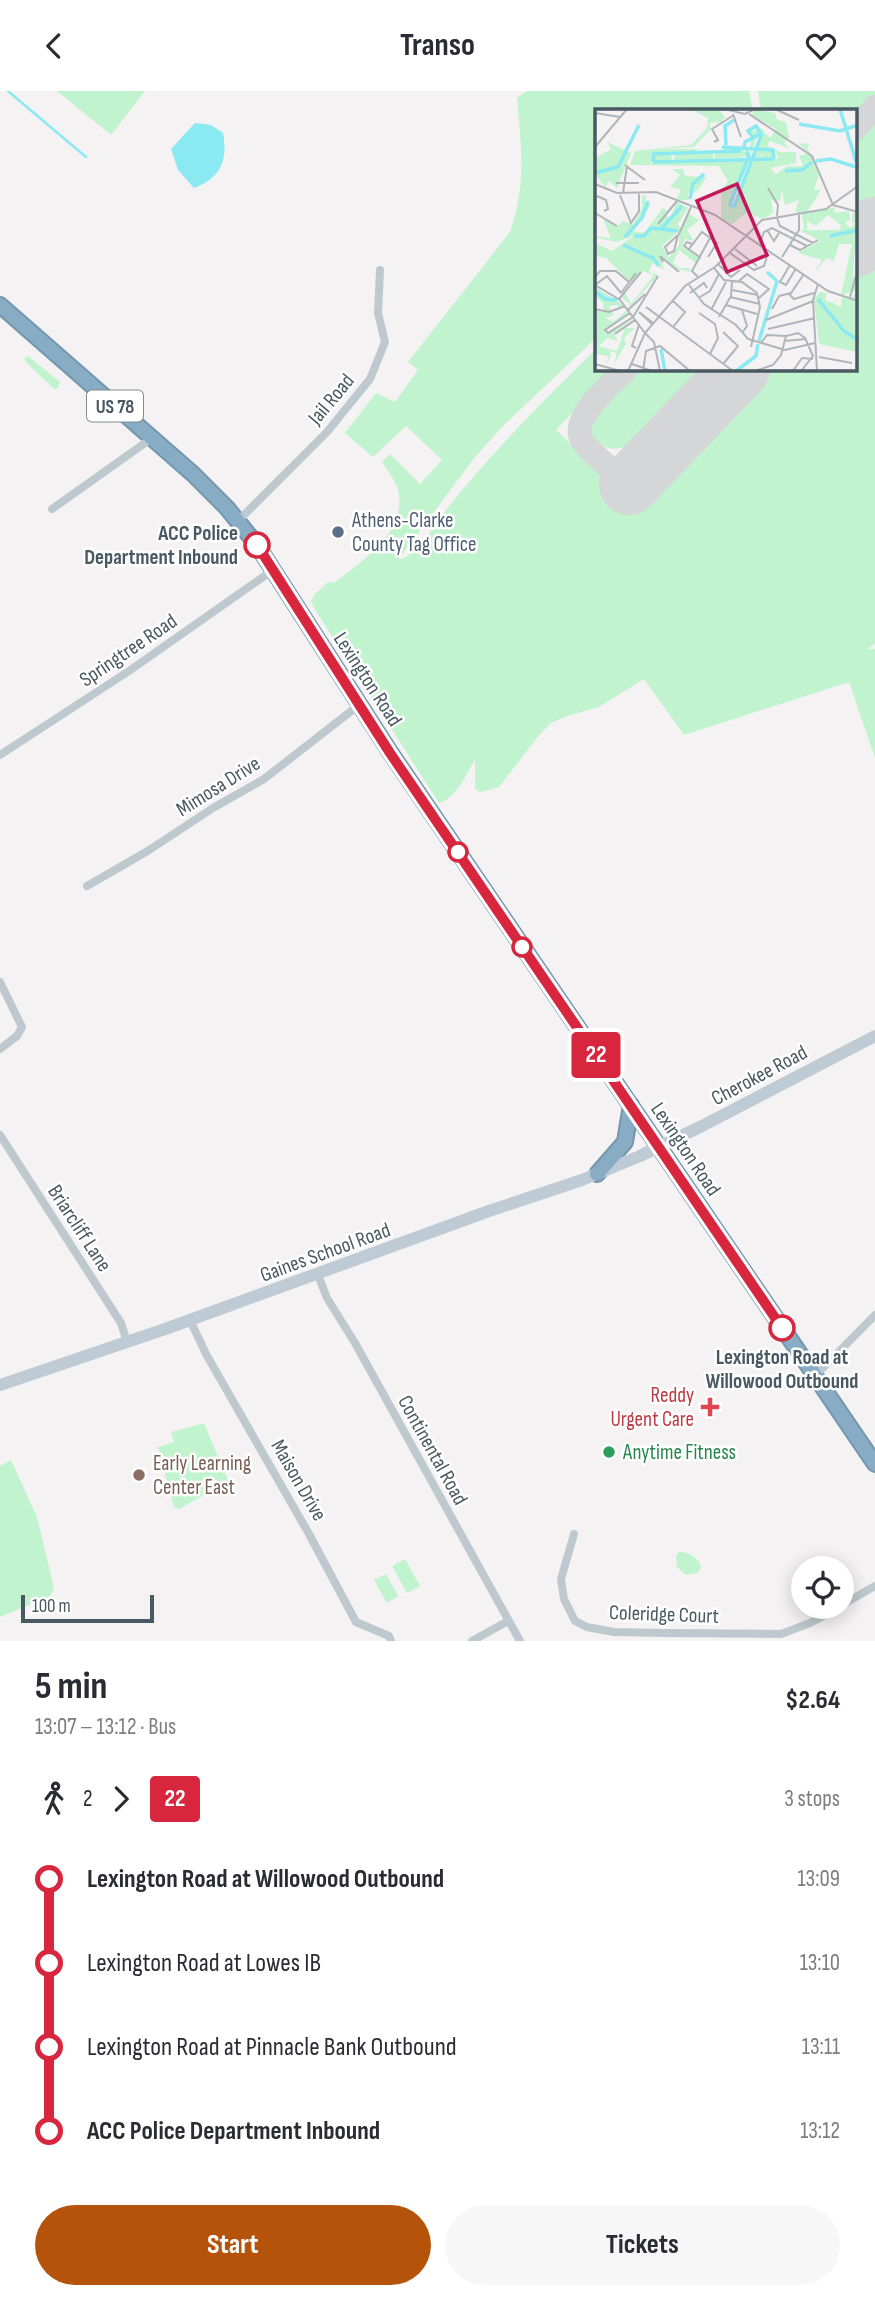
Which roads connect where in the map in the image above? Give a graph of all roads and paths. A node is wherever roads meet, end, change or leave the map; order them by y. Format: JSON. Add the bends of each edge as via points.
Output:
{"nodes":[{"id":1,"x":380,"y":270,"type":"dead end"},
{"id":2,"x":0,"y":305,"type":"edge"},
{"id":3,"x":152,"y":438,"type":"junction"},
{"id":4,"x":52,"y":509,"type":"dead end"},
{"id":5,"x":238,"y":521,"type":"junction"},
{"id":6,"x":273,"y":570,"type":"junction"},
{"id":7,"x":359,"y":705,"type":"junction"},
{"id":8,"x":0,"y":755,"type":"edge"},
{"id":9,"x":87,"y":886,"type":"dead end"},
{"id":10,"x":0,"y":982,"type":"edge"},
{"id":11,"x":875,"y":1036,"type":"edge"},
{"id":12,"x":0,"y":1049,"type":"edge"},
{"id":13,"x":631,"y":1105,"type":"junction"},
{"id":14,"x":0,"y":1135,"type":"edge"},
{"id":15,"x":659,"y":1147,"type":"junction"},
{"id":16,"x":597,"y":1174,"type":"junction"},
{"id":17,"x":318,"y":1275,"type":"junction"},
{"id":18,"x":875,"y":1315,"type":"edge"},
{"id":19,"x":190,"y":1320,"type":"junction"},
{"id":20,"x":127,"y":1342,"type":"junction"},
{"id":21,"x":815,"y":1376,"type":"junction"},
{"id":22,"x":0,"y":1385,"type":"edge"},
{"id":23,"x":875,"y":1464,"type":"edge"},
{"id":24,"x":574,"y":1534,"type":"dead end"},
{"id":25,"x":875,"y":1586,"type":"edge"},
{"id":26,"x":854,"y":1598,"type":"edge"},
{"id":27,"x":817,"y":1619,"type":"edge"},
{"id":28,"x":508,"y":1621,"type":"junction"},
{"id":29,"x":665,"y":1637,"type":"edge"},
{"id":30,"x":391,"y":1641,"type":"edge"},
{"id":31,"x":472,"y":1641,"type":"edge"},
{"id":32,"x":520,"y":1641,"type":"edge"}],
"edges":[{"from":1,"to":5,"type":"street","name":"Jail Road","via":[[378,313],[385,342],[370,379],[327,432]]},
{"from":2,"to":3,"type":"highway","number":"US 78"},
{"from":3,"to":4,"type":"street"},
{"from":3,"to":5,"type":"highway","name":"Lexington Road","number":"US 78"},
{"from":5,"to":6,"type":"highway","name":"Lexington Road","number":"US 78"},
{"from":6,"to":7,"type":"highway","name":"Lexington Road","number":"US 78"},
{"from":6,"to":8,"type":"street","name":"Springtree Road"},
{"from":7,"to":9,"type":"street","name":"Mimosa Drive","via":[[264,779]]},
{"from":7,"to":13,"type":"highway","name":"Lexington Road","number":"US 78"},
{"from":10,"to":12,"type":"street","via":[[22,1027]]},
{"from":11,"to":15,"type":"main road","name":"Cherokee Road"},
{"from":13,"to":15,"type":"highway","name":"Lexington Road","number":"US 78"},
{"from":13,"to":16,"type":"highway","via":[[625,1142]]},
{"from":14,"to":20,"type":"street","name":"Briarcliff Lane","via":[[121,1323]]},
{"from":15,"to":16,"type":"main road","name":"Gaines School Road"},
{"from":15,"to":21,"type":"highway","name":"Lexington Road","number":"US 78"},
{"from":16,"to":17,"type":"main road","name":"Gaines School Road"},
{"from":17,"to":19,"type":"main road","name":"Gaines School Road"},
{"from":17,"to":28,"type":"street","name":"Continental Road"},
{"from":18,"to":21,"type":"street"},
{"from":19,"to":20,"type":"main road","name":"Gaines School Road"},
{"from":19,"to":30,"type":"street","name":"Maison Drive","via":[[356,1622]]},
{"from":20,"to":22,"type":"main road","name":"Gaines School Road"},
{"from":21,"to":23,"type":"highway","name":"Lexington Road","number":"US 78"},
{"from":24,"to":29,"type":"street","name":"Coleridge Court","via":[[562,1579],[564,1599],[575,1621],[614,1632]]},
{"from":25,"to":26,"type":"street","name":"Coleridge Court"},
{"from":27,"to":29,"type":"street","name":"Coleridge Court","via":[[781,1634]]},
{"from":28,"to":31,"type":"street"},
{"from":28,"to":32,"type":"street","name":"Continental Road"}]}
